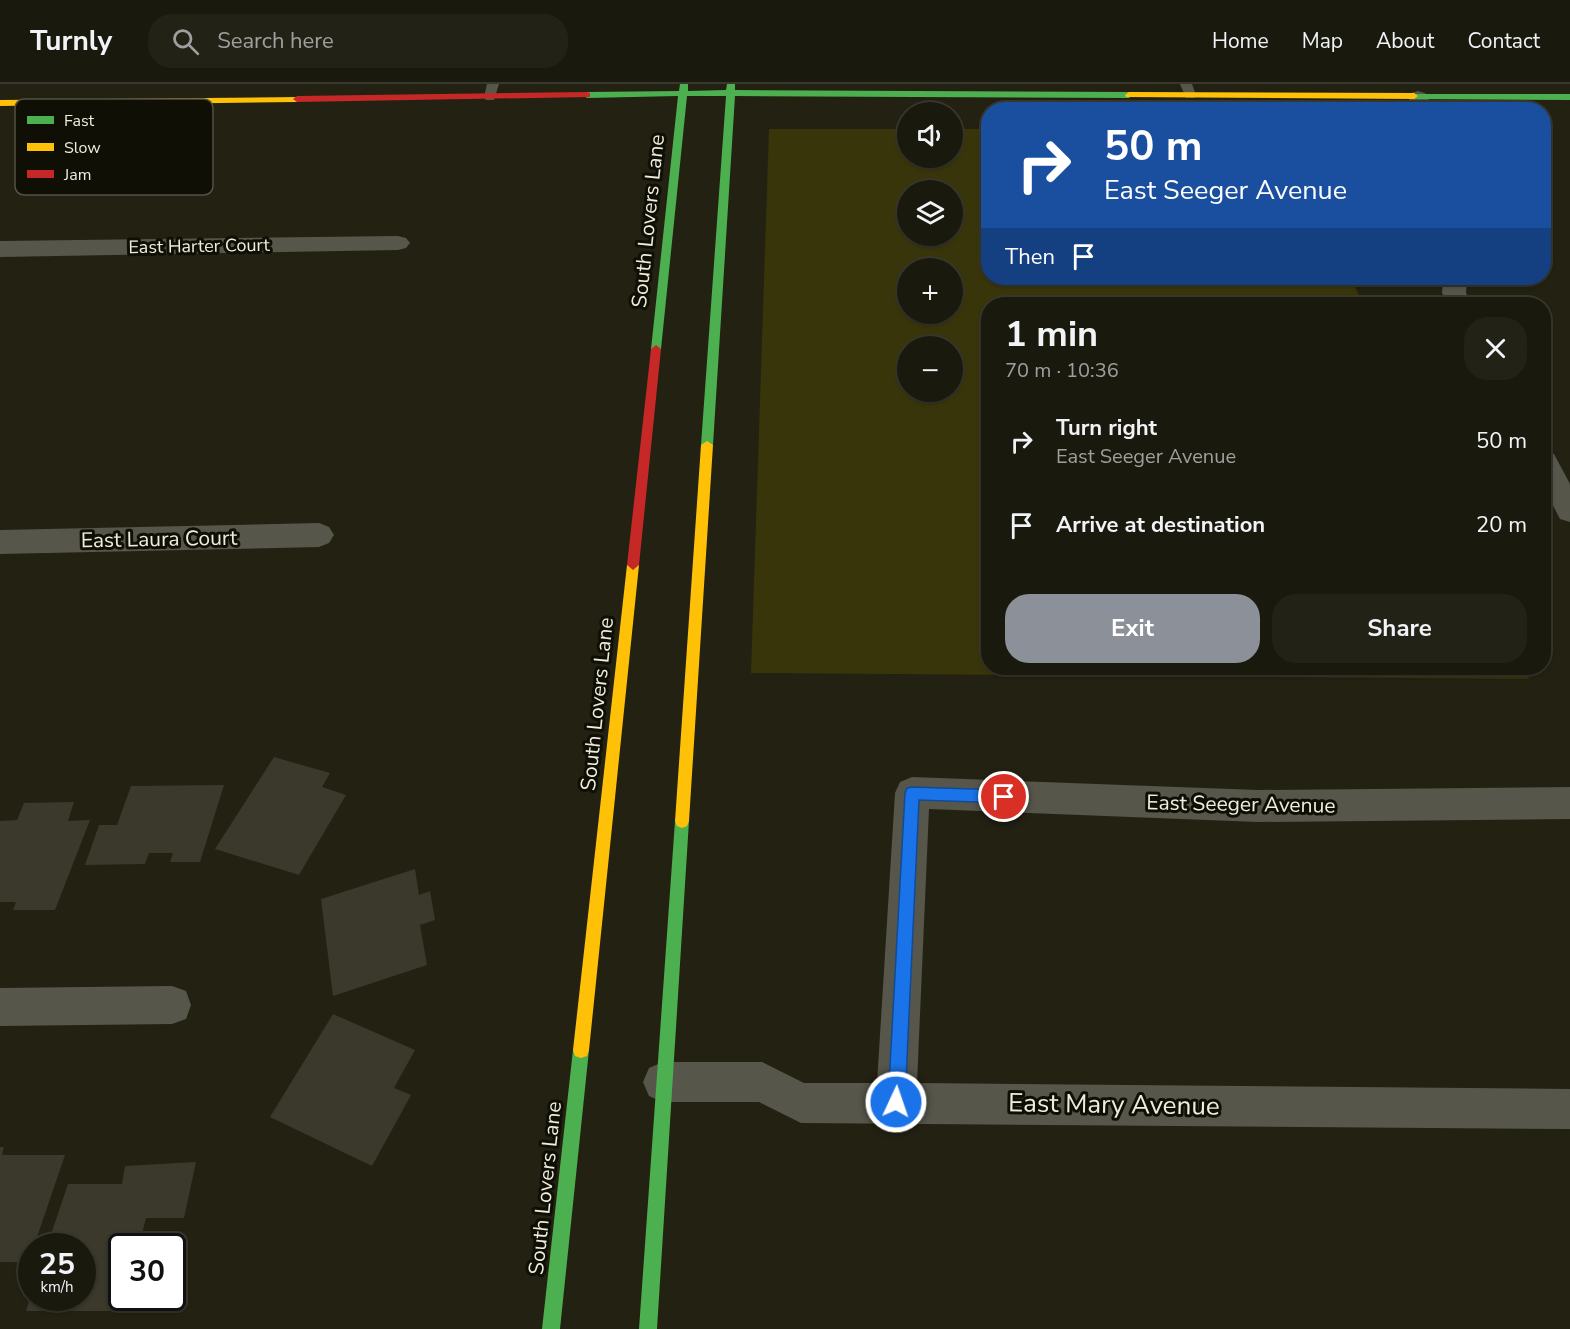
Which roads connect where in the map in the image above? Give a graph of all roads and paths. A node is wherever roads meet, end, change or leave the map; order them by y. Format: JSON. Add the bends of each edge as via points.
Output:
{"nodes":[{"id":1,"x":731,"y":88,"type":"edge"},
{"id":2,"x":683,"y":89,"type":"edge"},
{"id":3,"x":1188,"y":89,"type":"edge"},
{"id":4,"x":491,"y":90,"type":"edge"},
{"id":5,"x":1570,"y":97,"type":"edge"},
{"id":6,"x":151,"y":99,"type":"edge"},
{"id":7,"x":1404,"y":102,"type":"edge"},
{"id":8,"x":1446,"y":102,"type":"edge"},
{"id":9,"x":0,"y":103,"type":"edge"},
{"id":10,"x":15,"y":103,"type":"edge"},
{"id":11,"x":398,"y":243,"type":"dead end"},
{"id":12,"x":0,"y":249,"type":"edge"},
{"id":13,"x":1551,"y":474,"type":"edge"},
{"id":14,"x":1570,"y":511,"type":"edge"},
{"id":15,"x":319,"y":535,"type":"dead end"},
{"id":16,"x":0,"y":542,"type":"edge"},
{"id":17,"x":1570,"y":803,"type":"edge"},
{"id":18,"x":172,"y":1005,"type":"dead end"},
{"id":19,"x":0,"y":1007,"type":"edge"},
{"id":20,"x":663,"y":1082,"type":"junction"},
{"id":21,"x":896,"y":1102,"type":"junction"},
{"id":22,"x":1570,"y":1109,"type":"edge"},
{"id":23,"x":552,"y":1329,"type":"edge"},
{"id":24,"x":648,"y":1329,"type":"edge"}],
"edges":[{"from":1,"to":2,"type":"main road"},
{"from":1,"to":3,"type":"main road"},
{"from":1,"to":20,"type":"main road"},
{"from":2,"to":4,"type":"main road"},
{"from":2,"to":23,"type":"main road","name":"South Lovers Lane"},
{"from":3,"to":7,"type":"main road"},
{"from":4,"to":6,"type":"main road"},
{"from":5,"to":8,"type":"main road"},
{"from":9,"to":10,"type":"main road"},
{"from":11,"to":12,"type":"street","name":"East Harter Court"},
{"from":13,"to":14,"type":"street"},
{"from":15,"to":16,"type":"street","name":"East Laura Court"},
{"from":17,"to":21,"type":"street","name":"East Seeger Avenue","via":[[1258,806],[912,793]]},
{"from":18,"to":19,"type":"street"},
{"from":20,"to":21,"type":"street","name":"East Mary Avenue","via":[[762,1082],[801,1103]]},
{"from":20,"to":24,"type":"main road"},
{"from":21,"to":22,"type":"street","name":"East Mary Avenue"}]}
